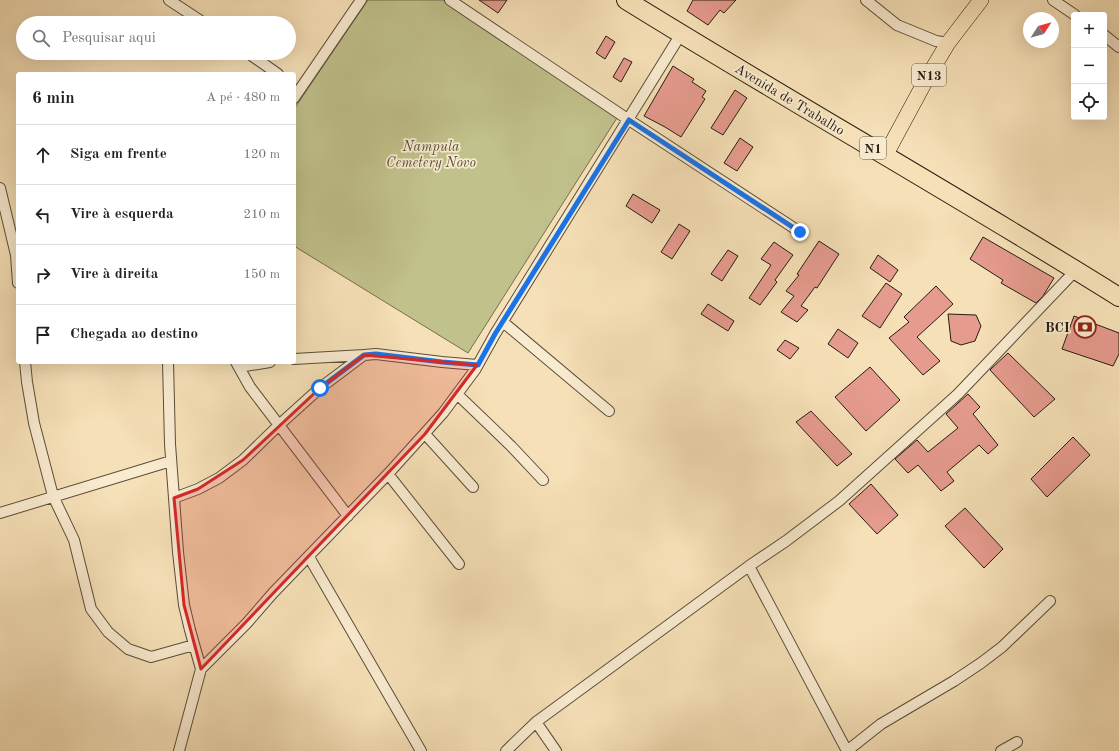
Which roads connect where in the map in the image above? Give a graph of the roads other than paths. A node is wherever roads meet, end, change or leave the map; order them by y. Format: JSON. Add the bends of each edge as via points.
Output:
{"nodes":[{"id":1,"x":170,"y":0,"type":"edge"},
{"id":2,"x":361,"y":0,"type":"edge"},
{"id":3,"x":450,"y":0,"type":"edge"},
{"id":4,"x":626,"y":0,"type":"edge"},
{"id":5,"x":866,"y":0,"type":"edge"},
{"id":6,"x":981,"y":0,"type":"edge"},
{"id":7,"x":1053,"y":0,"type":"edge"},
{"id":8,"x":1071,"y":12,"type":"edge"},
{"id":9,"x":194,"y":16,"type":"edge"},
{"id":10,"x":681,"y":34,"type":"junction"},
{"id":11,"x":1107,"y":37,"type":"edge"},
{"id":12,"x":948,"y":44,"type":"junction"},
{"id":13,"x":1119,"y":47,"type":"edge"},
{"id":14,"x":258,"y":60,"type":"edge"},
{"id":15,"x":275,"y":72,"type":"edge"},
{"id":16,"x":296,"y":91,"type":"edge"},
{"id":17,"x":629,"y":120,"type":"junction"},
{"id":18,"x":885,"y":156,"type":"junction"},
{"id":19,"x":0,"y":188,"type":"edge"},
{"id":20,"x":800,"y":232,"type":"dead end"},
{"id":21,"x":16,"y":255,"type":"edge"},
{"id":22,"x":1076,"y":270,"type":"junction"},
{"id":23,"x":1119,"y":297,"type":"edge"},
{"id":24,"x":503,"y":322,"type":"junction"},
{"id":25,"x":364,"y":355,"type":"junction"},
{"id":26,"x":296,"y":359,"type":"edge"},
{"id":27,"x":25,"y":364,"type":"edge"},
{"id":28,"x":168,"y":364,"type":"edge"},
{"id":29,"x":249,"y":364,"type":"edge"},
{"id":30,"x":238,"y":365,"type":"edge"},
{"id":31,"x":478,"y":365,"type":"junction"},
{"id":32,"x":457,"y":394,"type":"junction"},
{"id":33,"x":609,"y":411,"type":"dead end"},
{"id":34,"x":279,"y":424,"type":"junction"},
{"id":35,"x":424,"y":434,"type":"junction"},
{"id":36,"x":171,"y":461,"type":"junction"},
{"id":37,"x":388,"y":474,"type":"junction"},
{"id":38,"x":543,"y":480,"type":"dead end"},
{"id":39,"x":473,"y":487,"type":"dead end"},
{"id":40,"x":53,"y":496,"type":"junction"},
{"id":41,"x":174,"y":498,"type":"junction"},
{"id":42,"x":0,"y":513,"type":"edge"},
{"id":43,"x":348,"y":516,"type":"junction"},
{"id":44,"x":309,"y":557,"type":"junction"},
{"id":45,"x":459,"y":564,"type":"dead end"},
{"id":46,"x":749,"y":566,"type":"junction"},
{"id":47,"x":1050,"y":601,"type":"dead end"},
{"id":48,"x":194,"y":645,"type":"junction"},
{"id":49,"x":201,"y":670,"type":"junction"},
{"id":50,"x":536,"y":722,"type":"junction"},
{"id":51,"x":1017,"y":742,"type":"dead end"},
{"id":52,"x":179,"y":751,"type":"edge"},
{"id":53,"x":421,"y":751,"type":"edge"},
{"id":54,"x":506,"y":751,"type":"edge"},
{"id":55,"x":556,"y":751,"type":"edge"},
{"id":56,"x":847,"y":751,"type":"edge"},
{"id":57,"x":1001,"y":751,"type":"edge"}],
"edges":[{"from":1,"to":9,"type":"street"},
{"from":2,"to":16,"type":"street"},
{"from":3,"to":17,"type":"street"},
{"from":4,"to":10,"type":"highway","name":"Avenida de Trabalho","number":"N1"},
{"from":5,"to":12,"type":"street","via":[[897,25]]},
{"from":6,"to":12,"type":"main road","number":"N13"},
{"from":7,"to":8,"type":"street"},
{"from":10,"to":17,"type":"street"},
{"from":10,"to":18,"type":"highway","name":"Avenida de Trabalho","number":"N1"},
{"from":11,"to":13,"type":"street"},
{"from":12,"to":18,"type":"main road","number":"N13"},
{"from":14,"to":15,"type":"street"},
{"from":17,"to":20,"type":"street"},
{"from":17,"to":24,"type":"street"},
{"from":18,"to":22,"type":"highway","name":"Avenida de Trabalho","number":"N1"},
{"from":19,"to":21,"type":"street"},
{"from":22,"to":23,"type":"highway","name":"Avenida de Trabalho","number":"N1"},
{"from":22,"to":46,"type":"street","via":[[952,400],[839,501]]},
{"from":24,"to":31,"type":"street"},
{"from":24,"to":33,"type":"street"},
{"from":25,"to":26,"type":"street"},
{"from":25,"to":31,"type":"street","via":[[376,354]]},
{"from":25,"to":34,"type":"street","via":[[320,388]]},
{"from":27,"to":40,"type":"street","via":[[34,423]]},
{"from":28,"to":36,"type":"street"},
{"from":29,"to":30,"type":"street"},
{"from":30,"to":34,"type":"street","via":[[250,387]]},
{"from":31,"to":32,"type":"street"},
{"from":32,"to":35,"type":"street"},
{"from":32,"to":38,"type":"street"},
{"from":34,"to":41,"type":"street","via":[[243,460],[219,478]]},
{"from":34,"to":43,"type":"street"},
{"from":35,"to":37,"type":"street"},
{"from":35,"to":39,"type":"street"},
{"from":36,"to":40,"type":"street"},
{"from":36,"to":41,"type":"street"},
{"from":37,"to":43,"type":"street"},
{"from":37,"to":45,"type":"street"},
{"from":40,"to":42,"type":"street"},
{"from":40,"to":48,"type":"street","via":[[74,540],[92,609],[108,632],[128,649],[151,657]]},
{"from":41,"to":48,"type":"street","via":[[184,605]]},
{"from":43,"to":44,"type":"street"},
{"from":44,"to":49,"type":"street"},
{"from":44,"to":53,"type":"street"},
{"from":46,"to":50,"type":"street"},
{"from":46,"to":56,"type":"street"},
{"from":47,"to":56,"type":"street","via":[[1002,647],[981,663],[881,724]]},
{"from":48,"to":49,"type":"street"},
{"from":49,"to":52,"type":"street"},
{"from":50,"to":54,"type":"street"},
{"from":50,"to":55,"type":"street"},
{"from":51,"to":57,"type":"street"}]}
